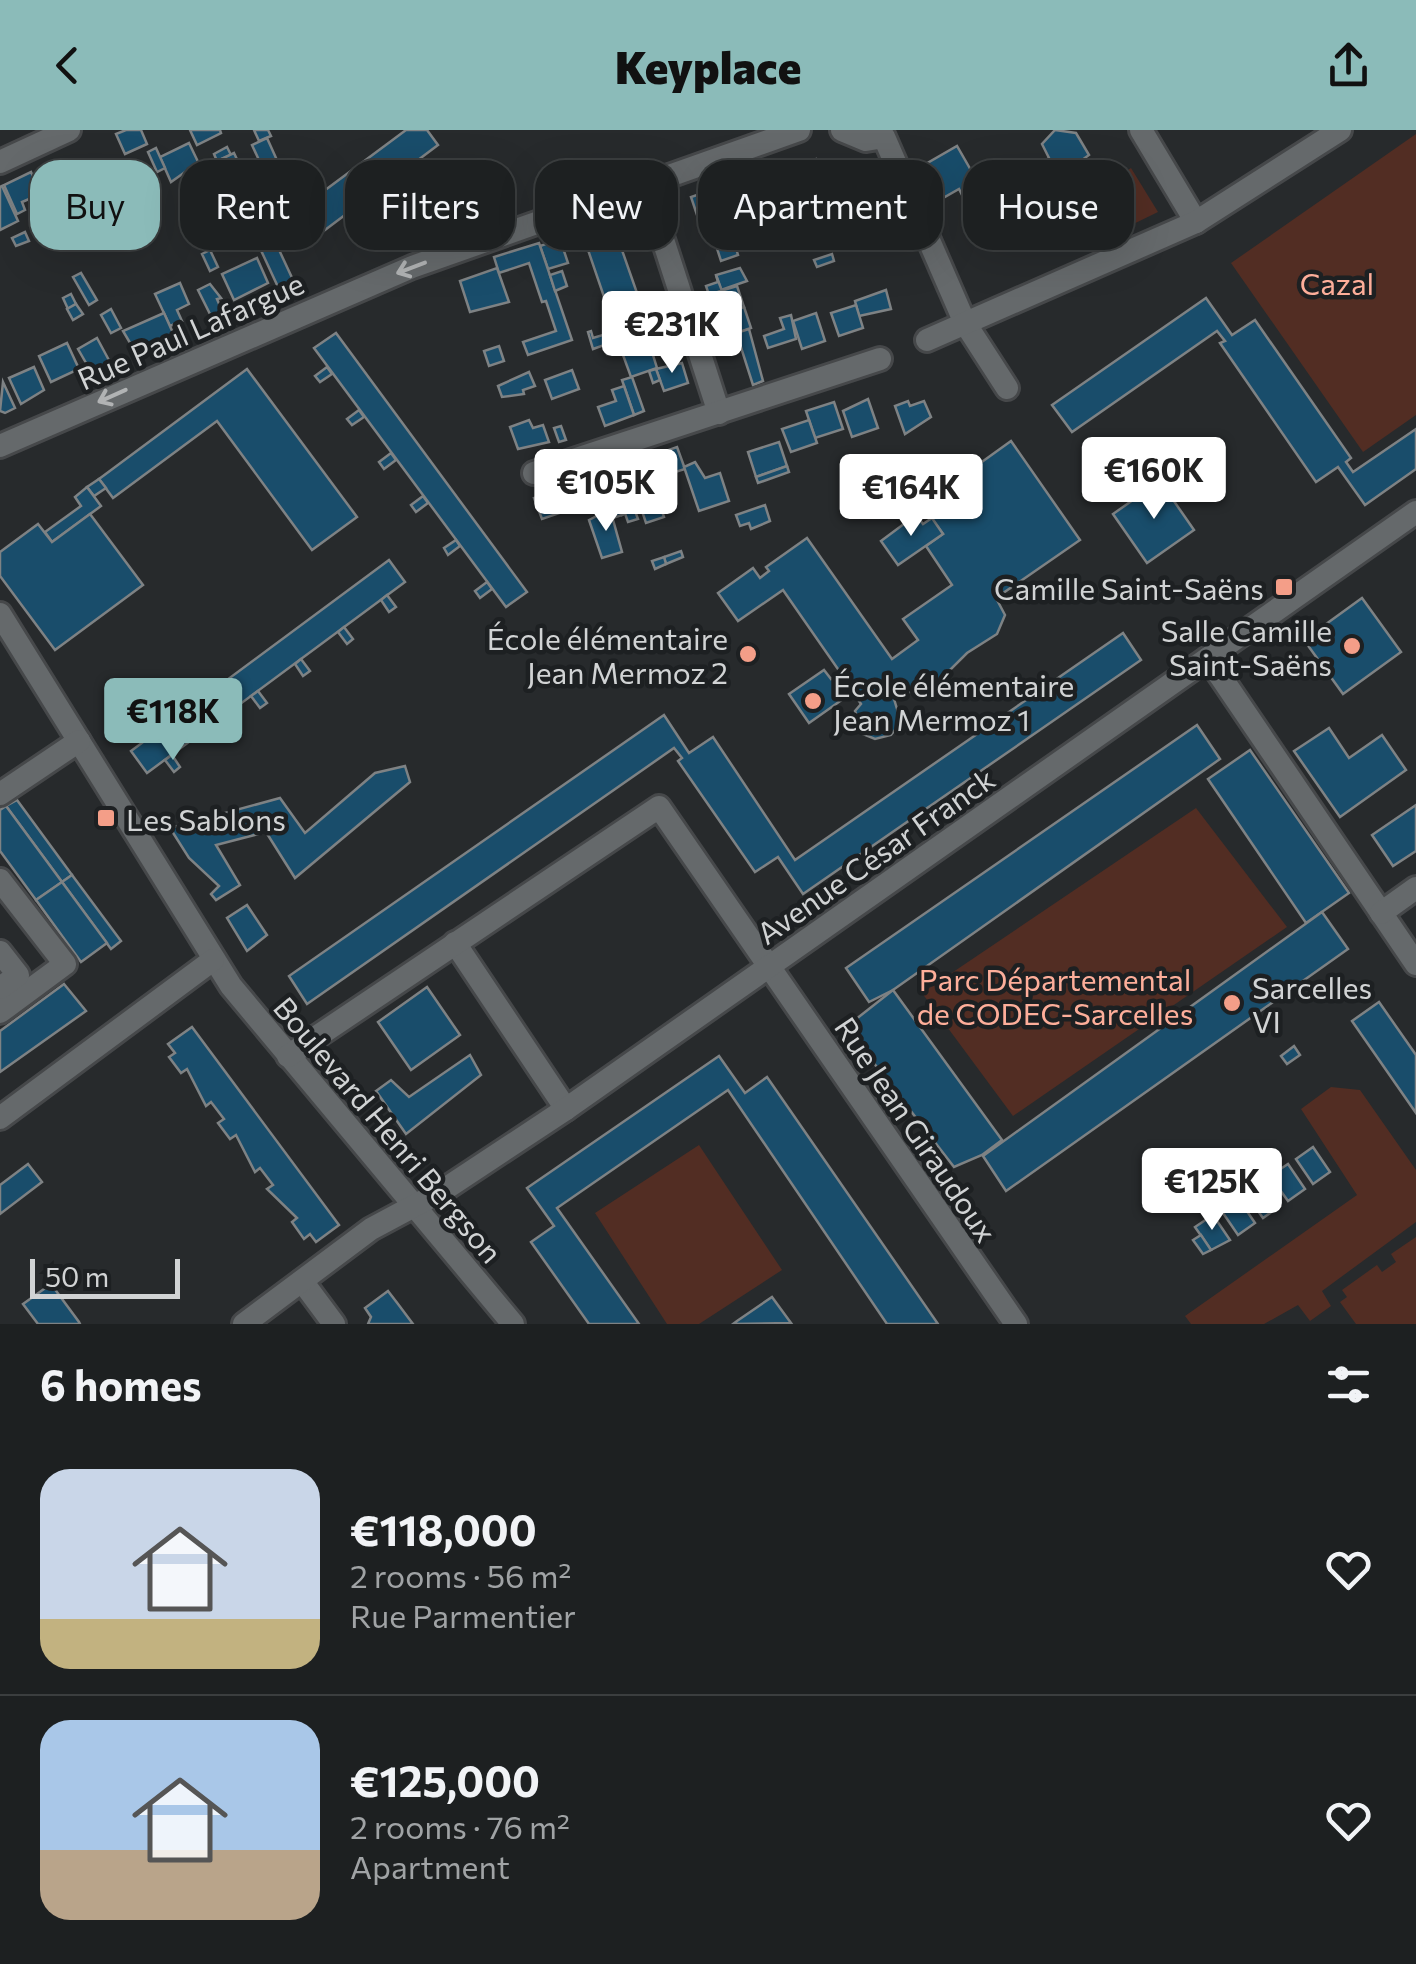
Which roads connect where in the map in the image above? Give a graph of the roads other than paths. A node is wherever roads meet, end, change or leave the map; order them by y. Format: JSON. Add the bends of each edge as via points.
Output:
{"nodes":[{"id":1,"x":69,"y":130,"type":"edge"},
{"id":2,"x":799,"y":130,"type":"edge"},
{"id":3,"x":842,"y":130,"type":"edge"},
{"id":4,"x":1141,"y":130,"type":"edge"},
{"id":5,"x":1340,"y":130,"type":"edge"},
{"id":6,"x":895,"y":134,"type":"edge"},
{"id":7,"x":0,"y":162,"type":"edge"},
{"id":8,"x":678,"y":174,"type":"edge"},
{"id":9,"x":1196,"y":222,"type":"junction"},
{"id":10,"x":535,"y":224,"type":"edge"},
{"id":11,"x":667,"y":250,"type":"edge"},
{"id":12,"x":965,"y":323,"type":"junction"},
{"id":13,"x":927,"y":340,"type":"dead end"},
{"id":14,"x":880,"y":359,"type":"dead end"},
{"id":15,"x":1007,"y":388,"type":"dead end"},
{"id":16,"x":719,"y":413,"type":"junction"},
{"id":17,"x":0,"y":446,"type":"edge"},
{"id":18,"x":534,"y":473,"type":"dead end"},
{"id":19,"x":1416,"y":512,"type":"edge"},
{"id":20,"x":0,"y":614,"type":"edge"},
{"id":21,"x":1208,"y":658,"type":"junction"},
{"id":22,"x":79,"y":740,"type":"junction"},
{"id":23,"x":0,"y":794,"type":"edge"},
{"id":24,"x":0,"y":880,"type":"edge"},
{"id":25,"x":1416,"y":888,"type":"edge"},
{"id":26,"x":1381,"y":912,"type":"junction"},
{"id":27,"x":455,"y":943,"type":"junction"},
{"id":28,"x":0,"y":952,"type":"edge"},
{"id":29,"x":1416,"y":964,"type":"edge"},
{"id":30,"x":771,"y":965,"type":"junction"},
{"id":31,"x":218,"y":966,"type":"junction"},
{"id":32,"x":0,"y":988,"type":"edge"},
{"id":33,"x":0,"y":1012,"type":"edge"},
{"id":34,"x":288,"y":1056,"type":"junction"},
{"id":35,"x":566,"y":1109,"type":"junction"},
{"id":36,"x":0,"y":1118,"type":"edge"},
{"id":37,"x":414,"y":1206,"type":"junction"},
{"id":38,"x":302,"y":1281,"type":"junction"},
{"id":39,"x":244,"y":1324,"type":"edge"},
{"id":40,"x":334,"y":1324,"type":"edge"},
{"id":41,"x":513,"y":1324,"type":"edge"},
{"id":42,"x":1016,"y":1324,"type":"edge"}],
"edges":[{"from":1,"to":7,"type":"street"},
{"from":2,"to":8,"type":"street","name":"Rue Paul Lafargue"},
{"from":3,"to":6,"type":"street","via":[[866,140]]},
{"from":4,"to":9,"type":"street"},
{"from":5,"to":9,"type":"street"},
{"from":6,"to":12,"type":"street"},
{"from":9,"to":12,"type":"street"},
{"from":10,"to":17,"type":"street","name":"Rue Paul Lafargue","one_way":true,"via":[[412,267]]},
{"from":11,"to":16,"type":"street"},
{"from":12,"to":13,"type":"street"},
{"from":12,"to":15,"type":"street"},
{"from":14,"to":16,"type":"street"},
{"from":16,"to":18,"type":"street"},
{"from":19,"to":21,"type":"street","name":"Avenue César Franck"},
{"from":20,"to":22,"type":"street","name":"Boulevard Henri Bergson"},
{"from":21,"to":26,"type":"street"},
{"from":21,"to":30,"type":"street","name":"Avenue César Franck"},
{"from":22,"to":23,"type":"street"},
{"from":22,"to":31,"type":"street","name":"Boulevard Henri Bergson"},
{"from":24,"to":33,"type":"street","via":[[65,964]]},
{"from":25,"to":26,"type":"street"},
{"from":26,"to":29,"type":"street"},
{"from":27,"to":30,"type":"street","name":"Rue Jean Giraudoux","via":[[659,807]]},
{"from":27,"to":34,"type":"street"},
{"from":27,"to":35,"type":"street"},
{"from":28,"to":32,"type":"street","via":[[18,975]]},
{"from":30,"to":35,"type":"street","name":"Avenue César Franck"},
{"from":30,"to":42,"type":"street","name":"Rue Jean Giraudoux"},
{"from":31,"to":34,"type":"street","name":"Boulevard Henri Bergson"},
{"from":31,"to":36,"type":"street"},
{"from":34,"to":37,"type":"street","name":"Boulevard Henri Bergson"},
{"from":35,"to":37,"type":"street","name":"Avenue César Franck"},
{"from":37,"to":38,"type":"street","name":"Avenue César Franck"},
{"from":37,"to":41,"type":"street","name":"Boulevard Henri Bergson"},
{"from":38,"to":39,"type":"street","name":"Avenue César Franck"},
{"from":38,"to":40,"type":"street"}]}
